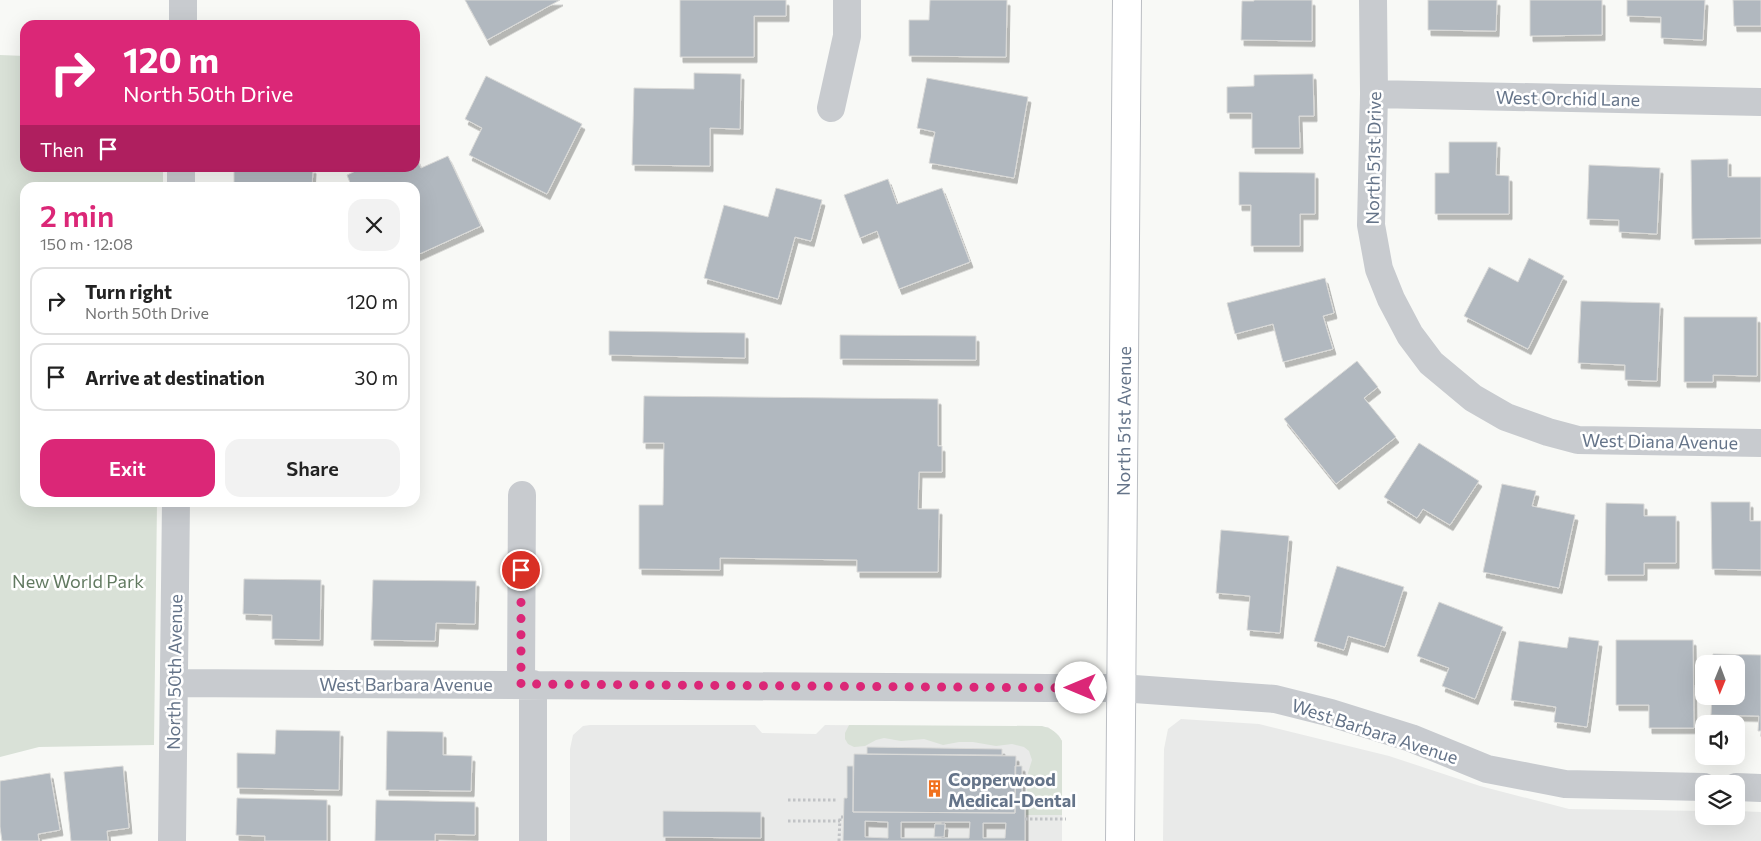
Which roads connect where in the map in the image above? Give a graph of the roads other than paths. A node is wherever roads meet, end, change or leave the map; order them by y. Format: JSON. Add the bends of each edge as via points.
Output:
{"nodes":[{"id":1,"x":183,"y":0,"type":"edge"},
{"id":2,"x":847,"y":0,"type":"edge"},
{"id":3,"x":1127,"y":0,"type":"edge"},
{"id":4,"x":1373,"y":0,"type":"edge"},
{"id":5,"x":183,"y":20,"type":"edge"},
{"id":6,"x":1374,"y":94,"type":"junction"},
{"id":7,"x":1761,"y":102,"type":"edge"},
{"id":8,"x":831,"y":108,"type":"dead end"},
{"id":9,"x":1452,"y":382,"type":"joint"},
{"id":10,"x":1761,"y":443,"type":"edge"},
{"id":11,"x":522,"y":495,"type":"dead end"},
{"id":12,"x":176,"y":507,"type":"edge"},
{"id":13,"x":175,"y":683,"type":"junction"},
{"id":14,"x":527,"y":684,"type":"junction"},
{"id":15,"x":1120,"y":688,"type":"junction"},
{"id":16,"x":1695,"y":786,"type":"edge"},
{"id":17,"x":1745,"y":787,"type":"edge"},
{"id":18,"x":1761,"y":788,"type":"edge"},
{"id":19,"x":172,"y":841,"type":"edge"},
{"id":20,"x":533,"y":841,"type":"edge"},
{"id":21,"x":1120,"y":841,"type":"edge"}],
"edges":[{"from":1,"to":5,"type":"street"},
{"from":2,"to":8,"type":"street","via":[[847,36]]},
{"from":3,"to":15,"type":"main road","name":"North 51st Avenue"},
{"from":4,"to":6,"type":"street","name":"North 51st Drive"},
{"from":6,"to":7,"type":"street","name":"West Orchid Lane"},
{"from":6,"to":9,"type":"street","name":"North 51st Drive","via":[[1371,225],[1379,269],[1410,335],[1431,363]]},
{"from":9,"to":10,"type":"street","name":"West Diana Avenue","via":[[1506,417],[1578,440]]},
{"from":11,"to":14,"type":"street"},
{"from":12,"to":13,"type":"street","name":"North 50th Avenue"},
{"from":13,"to":14,"type":"street","name":"West Barbara Avenue"},
{"from":13,"to":19,"type":"street","name":"North 50th Avenue"},
{"from":14,"to":15,"type":"street","name":"West Barbara Avenue"},
{"from":14,"to":20,"type":"street"},
{"from":15,"to":16,"type":"street","name":"West Barbara Avenue","via":[[1275,699],[1410,738],[1487,769],[1565,784]]},
{"from":15,"to":21,"type":"main road","name":"North 51st Avenue"},
{"from":17,"to":18,"type":"street"}]}
